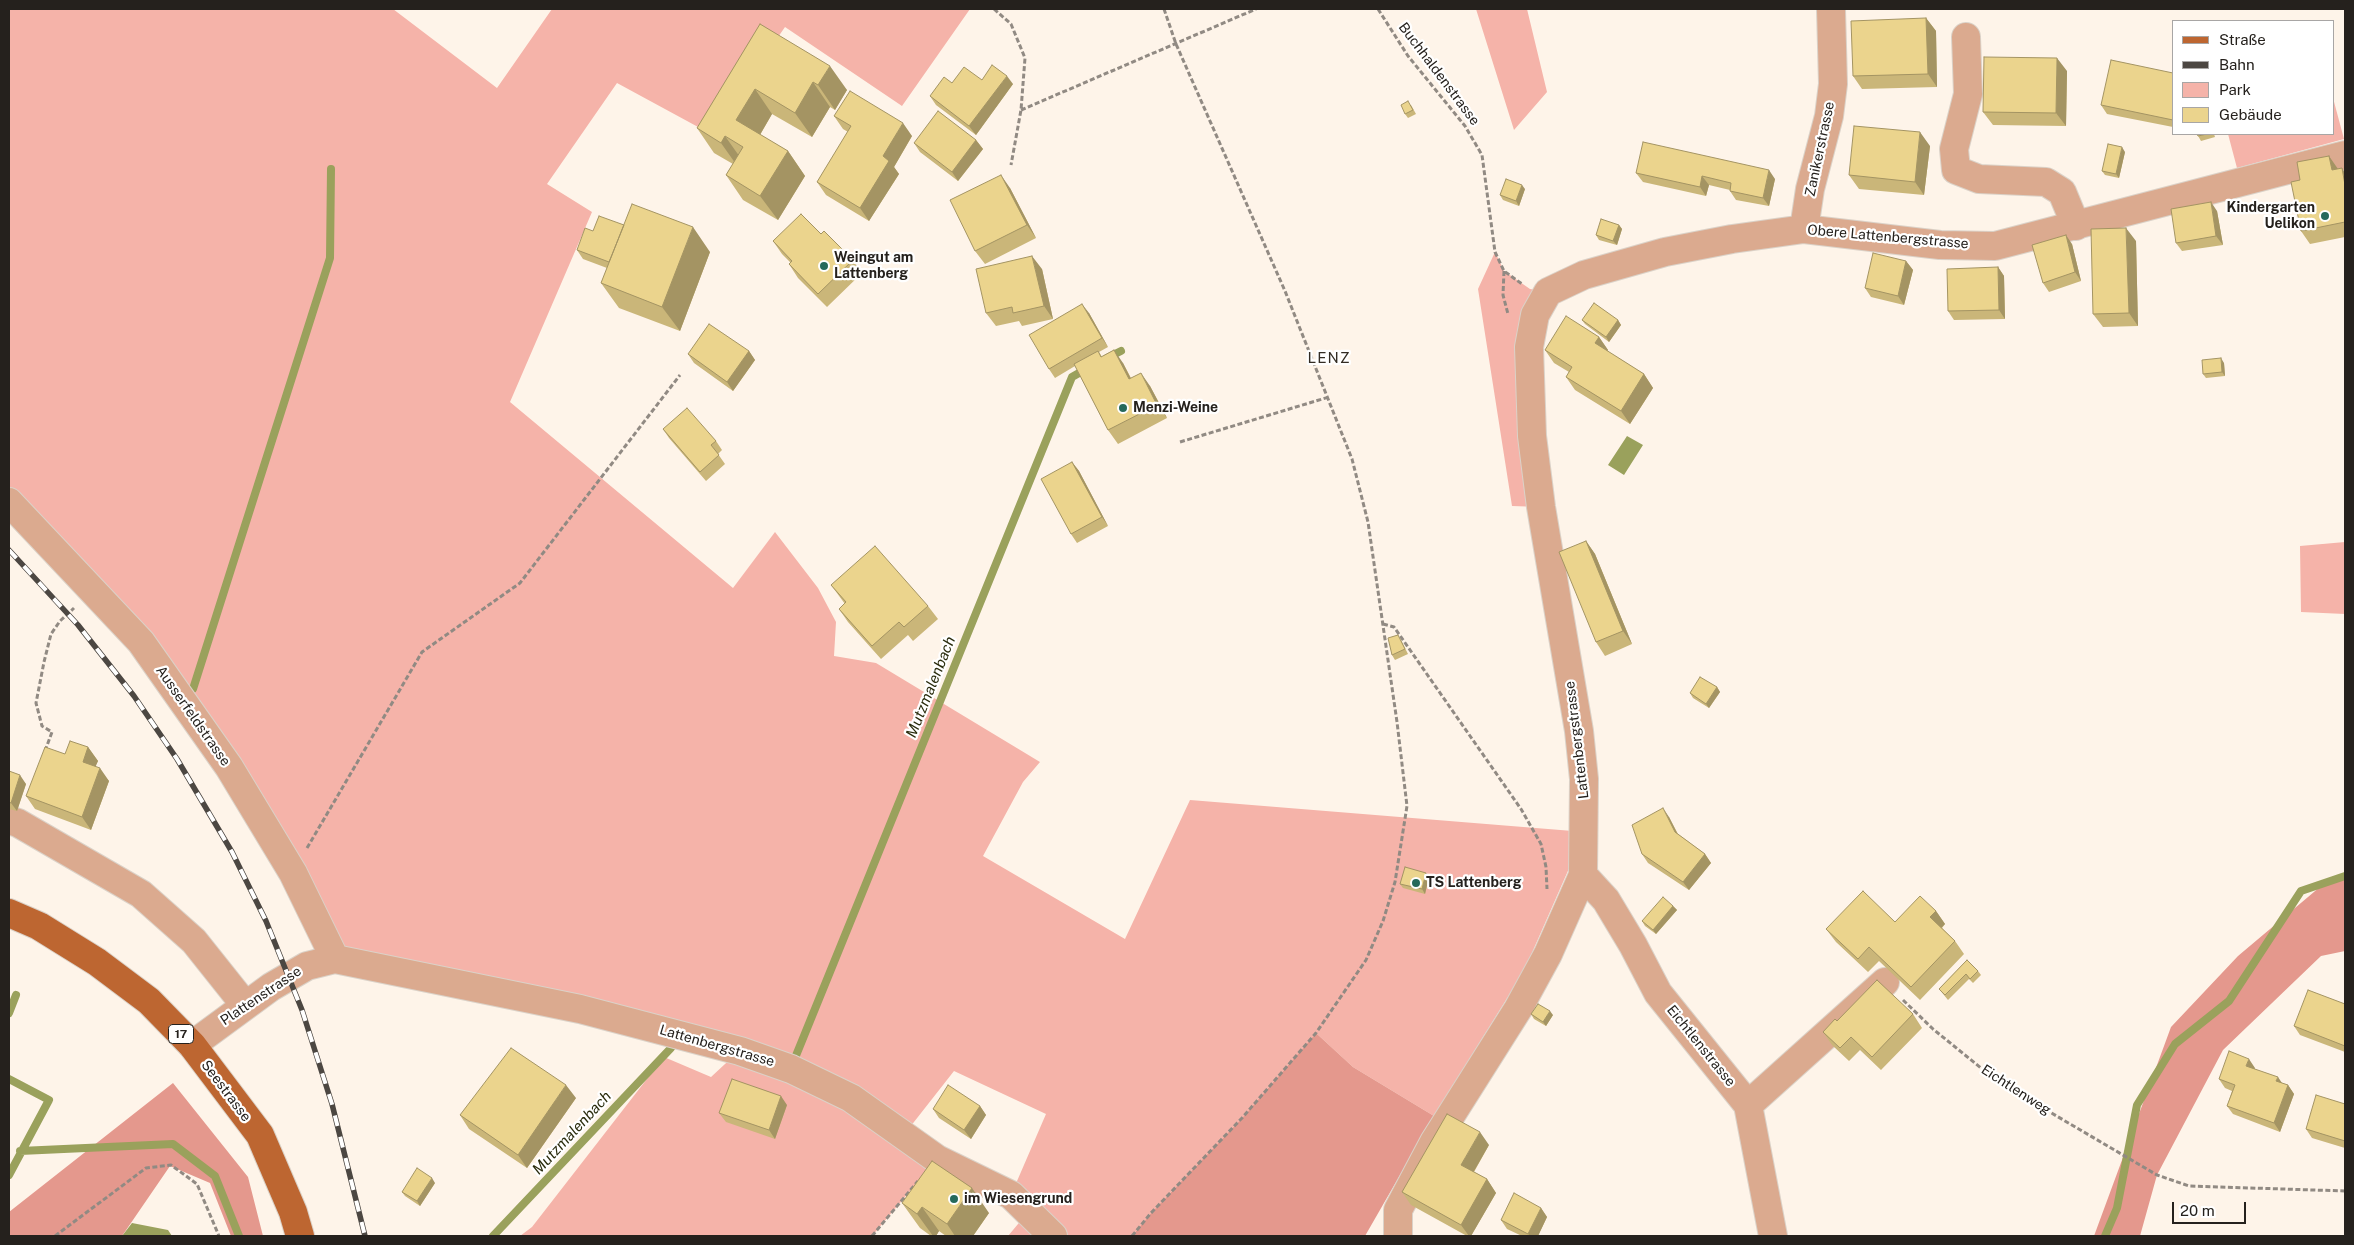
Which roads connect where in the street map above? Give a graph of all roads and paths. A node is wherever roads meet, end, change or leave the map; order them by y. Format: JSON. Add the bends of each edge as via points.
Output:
{"nodes":[{"id":1,"x":994,"y":9,"type":"edge"},
{"id":2,"x":1164,"y":9,"type":"edge"},
{"id":3,"x":1256,"y":9,"type":"edge"},
{"id":4,"x":1378,"y":9,"type":"edge"},
{"id":5,"x":1831,"y":9,"type":"edge"},
{"id":6,"x":1966,"y":37,"type":"dead end"},
{"id":7,"x":1176,"y":44,"type":"junction"},
{"id":8,"x":1021,"y":110,"type":"junction"},
{"id":9,"x":2345,"y":155,"type":"edge"},
{"id":10,"x":1011,"y":164,"type":"dead end"},
{"id":11,"x":2076,"y":226,"type":"junction"},
{"id":12,"x":1804,"y":229,"type":"junction"},
{"id":13,"x":1504,"y":271,"type":"dead end"},
{"id":14,"x":1548,"y":292,"type":"joint"},
{"id":15,"x":680,"y":375,"type":"dead end"},
{"id":16,"x":1329,"y":397,"type":"junction"},
{"id":17,"x":1180,"y":442,"type":"dead end"},
{"id":18,"x":9,"y":502,"type":"edge"},
{"id":19,"x":95,"y":593,"type":"junction"},
{"id":20,"x":1383,"y":624,"type":"junction"},
{"id":21,"x":42,"y":759,"type":"edge"},
{"id":22,"x":9,"y":820,"type":"edge"},
{"id":23,"x":292,"y":873,"type":"junction"},
{"id":24,"x":1582,"y":875,"type":"junction"},
{"id":25,"x":9,"y":913,"type":"edge"},
{"id":26,"x":1562,"y":922,"type":"junction"},
{"id":27,"x":336,"y":959,"type":"junction"},
{"id":28,"x":1885,"y":982,"type":"joint"},
{"id":29,"x":245,"y":1005,"type":"junction"},
{"id":30,"x":192,"y":1045,"type":"junction"},
{"id":31,"x":1748,"y":1105,"type":"junction"},
{"id":32,"x":937,"y":1159,"type":"junction"},
{"id":33,"x":2345,"y":1191,"type":"edge"},
{"id":34,"x":55,"y":1236,"type":"edge"},
{"id":35,"x":219,"y":1236,"type":"edge"},
{"id":36,"x":300,"y":1236,"type":"edge"},
{"id":37,"x":872,"y":1236,"type":"edge"},
{"id":38,"x":1054,"y":1236,"type":"edge"},
{"id":39,"x":1132,"y":1236,"type":"edge"},
{"id":40,"x":1398,"y":1236,"type":"edge"},
{"id":41,"x":1773,"y":1236,"type":"edge"}],
"edges":[{"from":1,"to":8,"type":"path","via":[[1010,24],[1025,58]]},
{"from":2,"to":7,"type":"path"},
{"from":3,"to":7,"type":"path"},
{"from":4,"to":13,"type":"path","name":"Buchhaldenstrasse","via":[[1408,56],[1465,126],[1482,155],[1495,252]]},
{"from":5,"to":12,"type":"street","name":"Zanikerstrasse","via":[[1833,84]]},
{"from":6,"to":11,"type":"street","via":[[1968,94],[1954,149],[1956,170],[1979,179],[2046,182],[2062,192]]},
{"from":7,"to":8,"type":"path"},
{"from":7,"to":16,"type":"path"},
{"from":8,"to":10,"type":"path"},
{"from":9,"to":11,"type":"street","name":"Obere Lattenbergstrasse"},
{"from":11,"to":12,"type":"street","name":"Obere Lattenbergstrasse","via":[[1995,246],[1940,245]]},
{"from":12,"to":14,"type":"street","name":"Obere Lattenbergstrasse","via":[[1732,238],[1665,252],[1584,275]]},
{"from":14,"to":24,"type":"street","name":"Lattenbergstrasse","via":[[1535,316],[1529,347],[1532,436],[1540,507],[1579,731],[1584,779]]},
{"from":15,"to":23,"type":"path","via":[[520,583],[422,652]]},
{"from":16,"to":17,"type":"path"},
{"from":16,"to":20,"type":"path","via":[[1352,459],[1368,522]]},
{"from":18,"to":19,"type":"street","name":"Ausserfeldstrasse"},
{"from":19,"to":21,"type":"path","via":[[60,621],[48,645],[36,703],[42,726],[52,732]]},
{"from":19,"to":23,"type":"street","name":"Ausserfeldstrasse","via":[[141,642],[229,767]]},
{"from":20,"to":26,"type":"path","via":[[1394,627],[1521,809],[1541,844],[1546,867],[1547,901]]},
{"from":20,"to":39,"type":"path","via":[[1407,806],[1395,882],[1384,921],[1366,960],[1316,1033]]},
{"from":22,"to":29,"type":"street","via":[[141,894],[194,941]]},
{"from":23,"to":27,"type":"street","name":"Ausserfeldstrasse"},
{"from":24,"to":26,"type":"street","name":"Lattenbergstrasse"},
{"from":24,"to":31,"type":"street","name":"Eichtlenstrasse","via":[[1606,900],[1658,993]]},
{"from":25,"to":30,"type":"main road","name":"Seestrasse","number":"17","via":[[39,926],[97,962],[149,1001]]},
{"from":26,"to":40,"type":"street","name":"Lattenbergstrasse","via":[[1518,1009],[1434,1142],[1398,1210]]},
{"from":27,"to":29,"type":"street","name":"Plattenstrasse","via":[[307,966]]},
{"from":27,"to":32,"type":"street","name":"Lattenbergstrasse","via":[[580,1009],[740,1051],[791,1069],[851,1098]]},
{"from":28,"to":31,"type":"street"},
{"from":28,"to":33,"type":"path","name":"Eichtlenweg","via":[[1933,1030],[1997,1081],[2157,1175],[2189,1186]]},
{"from":29,"to":30,"type":"street","name":"Plattenstrasse"},
{"from":30,"to":36,"type":"main road","name":"Seestrasse","number":"17","via":[[260,1135],[294,1212]]},
{"from":31,"to":41,"type":"street","name":"Eichtlenstrasse"},
{"from":32,"to":37,"type":"path"},
{"from":32,"to":38,"type":"street","name":"Lattenbergstrasse","via":[[1011,1195]]},
{"from":34,"to":35,"type":"path","via":[[146,1168],[171,1165],[197,1184]]}]}
